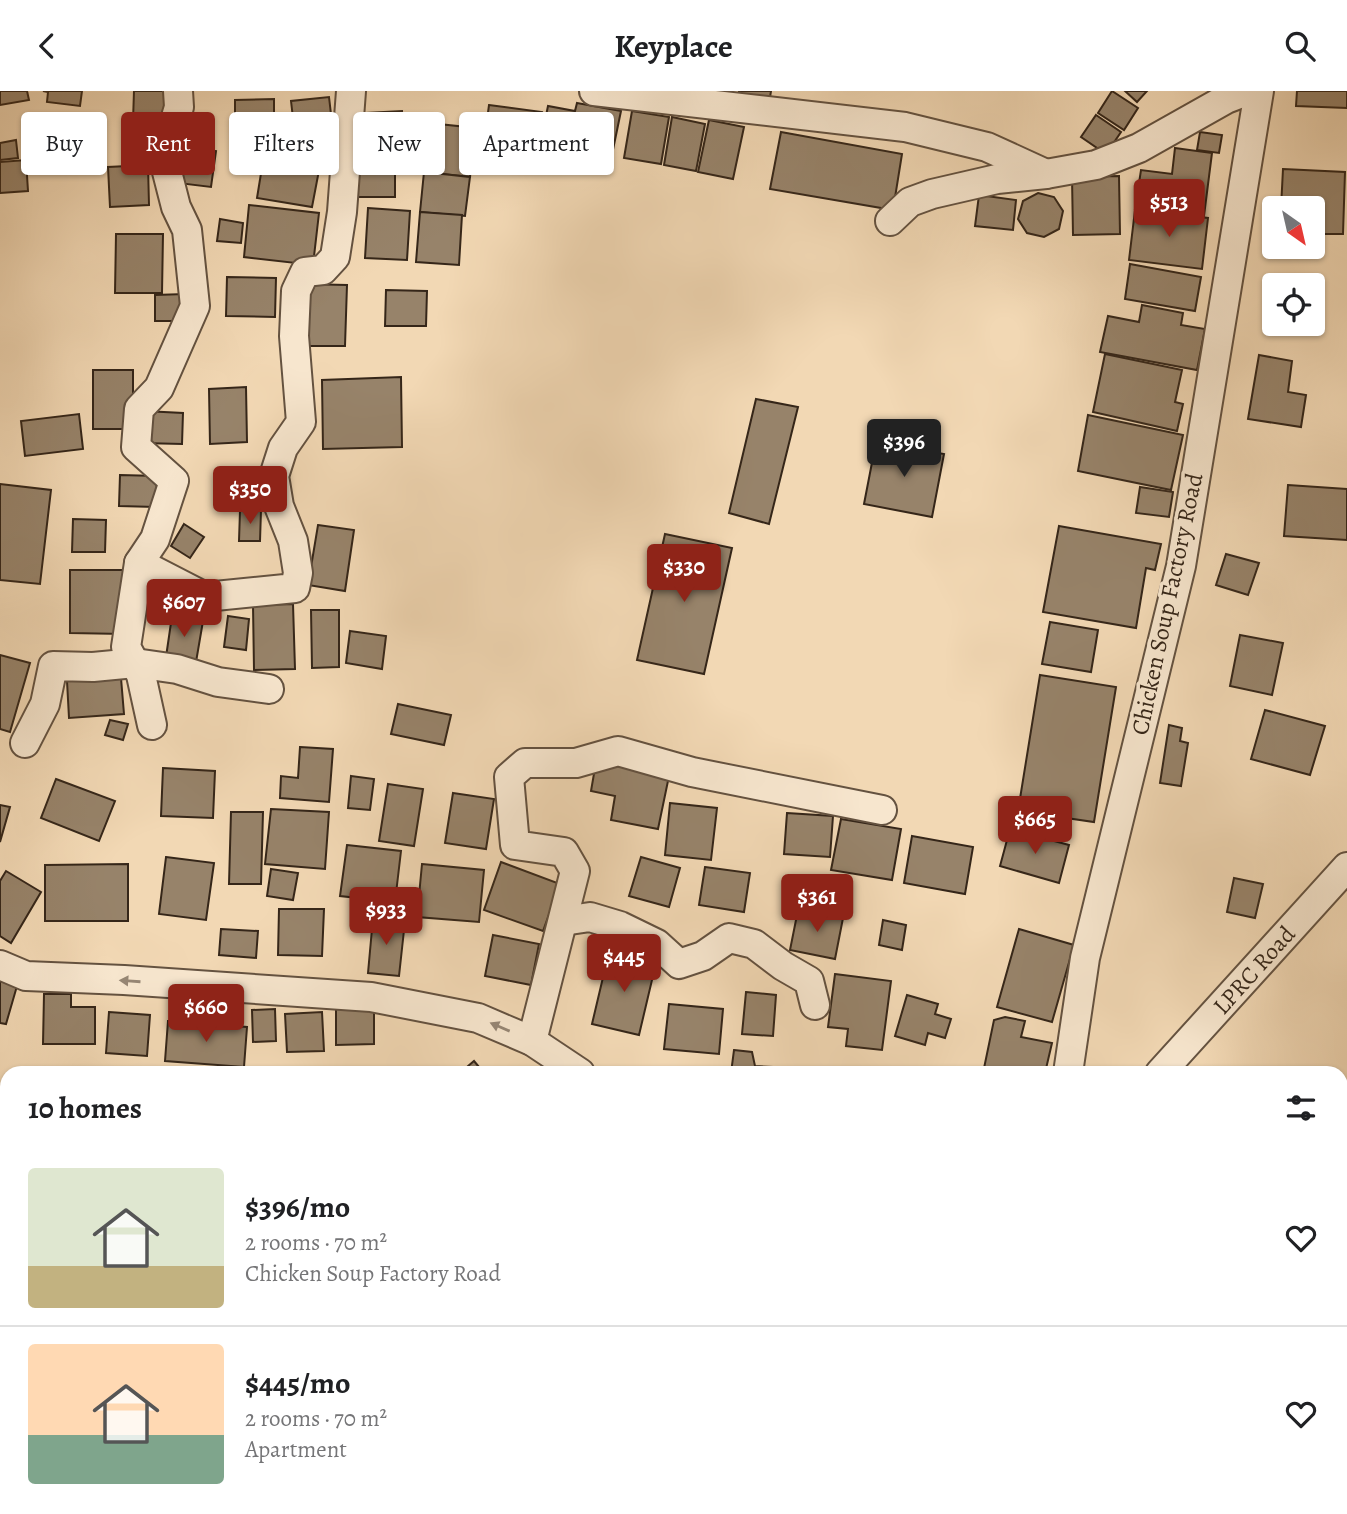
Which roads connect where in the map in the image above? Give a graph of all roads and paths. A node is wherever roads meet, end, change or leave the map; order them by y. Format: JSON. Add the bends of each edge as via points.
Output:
{"nodes":[{"id":1,"x":178,"y":91,"type":"edge"},
{"id":2,"x":351,"y":91,"type":"edge"},
{"id":3,"x":594,"y":91,"type":"edge"},
{"id":4,"x":1247,"y":91,"type":"edge"},
{"id":5,"x":1259,"y":91,"type":"edge"},
{"id":6,"x":1046,"y":174,"type":"junction"},
{"id":7,"x":890,"y":221,"type":"dead end"},
{"id":8,"x":139,"y":563,"type":"junction"},
{"id":9,"x":135,"y":663,"type":"junction"},
{"id":10,"x":269,"y":689,"type":"dead end"},
{"id":11,"x":152,"y":725,"type":"dead end"},
{"id":12,"x":25,"y":743,"type":"dead end"},
{"id":13,"x":883,"y":810,"type":"dead end"},
{"id":14,"x":1347,"y":867,"type":"edge"},
{"id":15,"x":563,"y":921,"type":"junction"},
{"id":16,"x":0,"y":965,"type":"edge"},
{"id":17,"x":815,"y":1005,"type":"dead end"},
{"id":18,"x":532,"y":1041,"type":"junction"},
{"id":19,"x":570,"y":1066,"type":"edge"},
{"id":20,"x":1069,"y":1066,"type":"edge"},
{"id":21,"x":1166,"y":1066,"type":"edge"}],
"edges":[{"from":1,"to":8,"type":"street","via":[[165,165],[187,230],[195,306],[159,388],[139,409],[136,447],[174,481],[155,538]]},
{"from":2,"to":8,"type":"street","via":[[335,257],[323,270],[305,272],[296,291],[294,336],[301,422],[283,448],[274,476],[279,506],[293,541],[298,573],[295,588],[205,597]]},
{"from":3,"to":6,"type":"street","via":[[905,127],[988,147]]},
{"from":4,"to":6,"type":"street","via":[[1139,148],[1096,165]]},
{"from":5,"to":20,"type":"street","name":"Chicken Soup Factory Road","via":[[1181,566],[1085,958]]},
{"from":6,"to":7,"type":"street","via":[[997,179],[932,194],[911,202]]},
{"from":8,"to":9,"type":"street","via":[[126,647]]},
{"from":9,"to":10,"type":"street"},
{"from":9,"to":11,"type":"street"},
{"from":9,"to":12,"type":"street","via":[[53,666],[45,705]]},
{"from":13,"to":15,"type":"street","via":[[691,772],[618,751],[576,763],[525,763],[509,777],[515,845],[564,852],[575,871]]},
{"from":14,"to":21,"type":"street","name":"LPRC Road"},
{"from":15,"to":17,"type":"street","via":[[590,917],[620,926],[657,944],[679,964],[703,956],[729,938],[754,944],[809,981]]},
{"from":15,"to":18,"type":"street"},
{"from":18,"to":16,"type":"street","one_way":true,"via":[[478,1018],[371,997],[26,976]]},
{"from":18,"to":19,"type":"street"}]}
